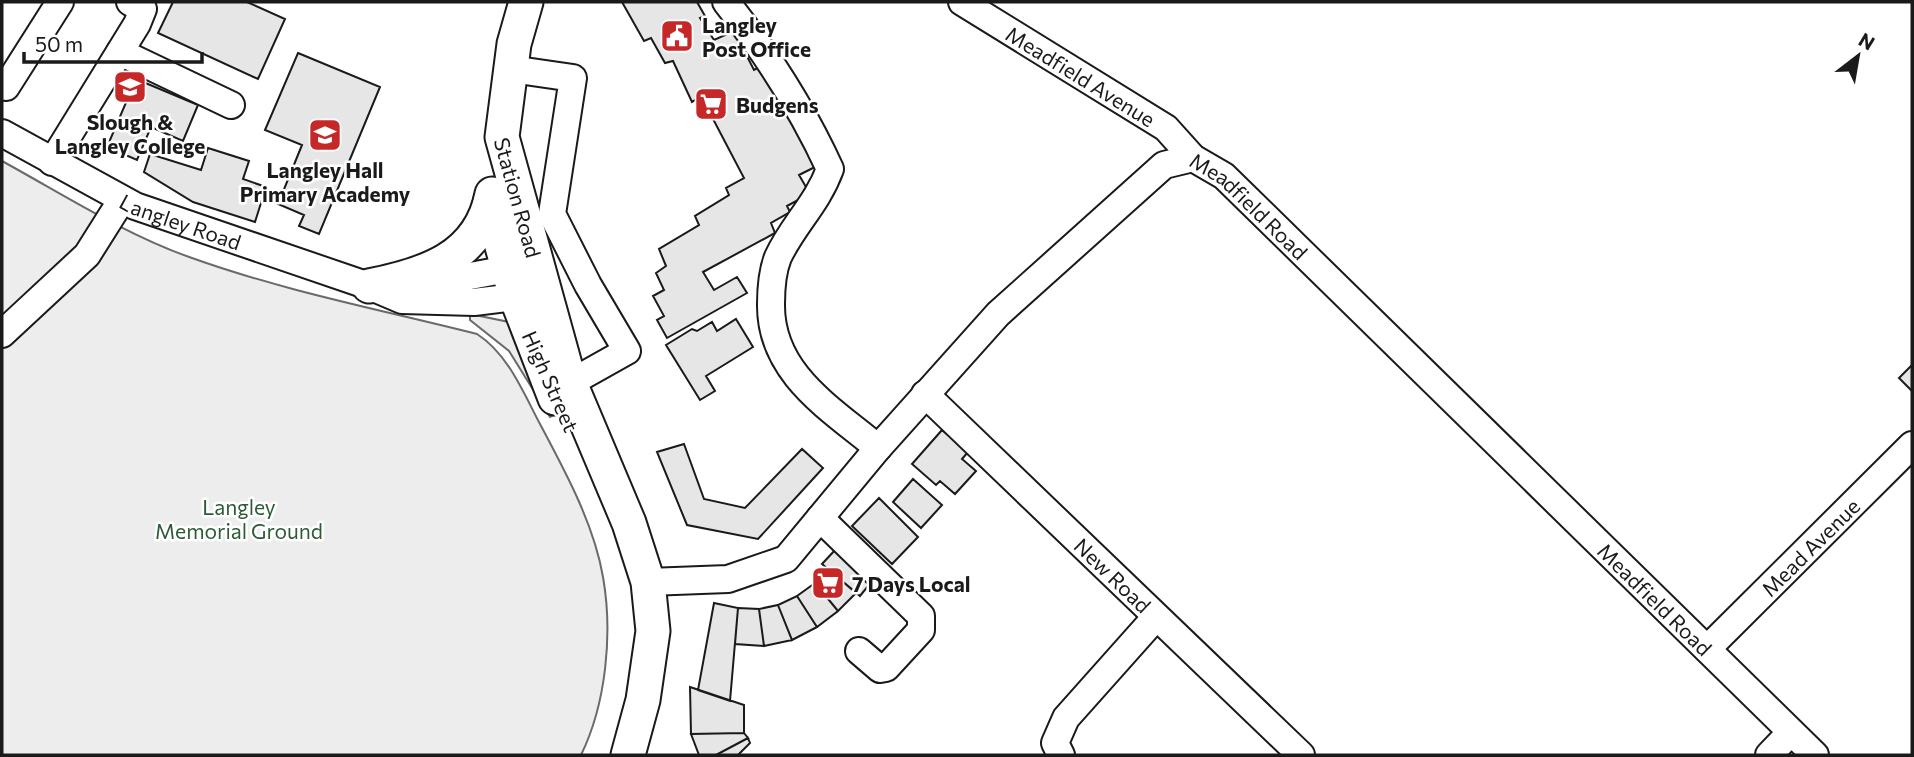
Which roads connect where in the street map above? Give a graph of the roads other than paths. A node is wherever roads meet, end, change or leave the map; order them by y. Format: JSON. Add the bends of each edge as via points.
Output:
{"nodes":[{"id":1,"x":60,"y":2,"type":"edge"},
{"id":2,"x":526,"y":2,"type":"edge"},
{"id":3,"x":726,"y":2,"type":"edge"},
{"id":4,"x":962,"y":2,"type":"edge"},
{"id":5,"x":140,"y":4,"type":"edge"},
{"id":6,"x":120,"y":52,"type":"junction"},
{"id":7,"x":511,"y":69,"type":"junction"},
{"id":8,"x":2,"y":84,"type":"edge"},
{"id":9,"x":231,"y":105,"type":"dead end"},
{"id":10,"x":2,"y":133,"type":"edge"},
{"id":11,"x":502,"y":137,"type":"junction"},
{"id":12,"x":1193,"y":158,"type":"junction"},
{"id":13,"x":52,"y":162,"type":"junction"},
{"id":14,"x":121,"y":201,"type":"junction"},
{"id":15,"x":490,"y":204,"type":"junction"},
{"id":16,"x":520,"y":278,"type":"junction"},
{"id":17,"x":369,"y":286,"type":"junction"},
{"id":18,"x":2,"y":334,"type":"edge"},
{"id":19,"x":570,"y":383,"type":"junction"},
{"id":20,"x":925,"y":394,"type":"junction"},
{"id":21,"x":1912,"y":445,"type":"edge"},
{"id":22,"x":878,"y":449,"type":"junction"},
{"id":23,"x":820,"y":518,"type":"junction"},
{"id":24,"x":629,"y":523,"type":"junction"},
{"id":25,"x":649,"y":582,"type":"junction"},
{"id":26,"x":1156,"y":617,"type":"junction"},
{"id":27,"x":1707,"y":649,"type":"junction"},
{"id":28,"x":859,"y":650,"type":"dead end"},
{"id":29,"x":1791,"y":732,"type":"junction"},
{"id":30,"x":630,"y":754,"type":"edge"},
{"id":31,"x":1062,"y":755,"type":"edge"},
{"id":32,"x":1301,"y":755,"type":"edge"},
{"id":33,"x":1769,"y":755,"type":"edge"},
{"id":34,"x":1815,"y":755,"type":"edge"}],
"edges":[{"from":1,"to":8,"type":"street","via":[[6,87]]},
{"from":2,"to":7,"type":"main road","name":"Station Road"},
{"from":3,"to":22,"type":"street","via":[[780,73],[830,169],[813,206],[778,258],[772,279],[772,332],[782,358],[811,393]]},
{"from":4,"to":12,"type":"street","name":"Meadfield Avenue","via":[[1166,128]]},
{"from":5,"to":6,"type":"street"},
{"from":6,"to":9,"type":"street"},
{"from":6,"to":13,"type":"street"},
{"from":7,"to":11,"type":"main road","name":"Station Road"},
{"from":7,"to":19,"type":"street","via":[[573,78],[552,214],[627,351]]},
{"from":10,"to":13,"type":"street","name":"Langley Road"},
{"from":11,"to":15,"type":"main road"},
{"from":11,"to":16,"type":"main road","name":"Station Road"},
{"from":12,"to":20,"type":"street","name":"Meadfield Road","via":[[1164,165],[998,314]]},
{"from":12,"to":27,"type":"street","name":"Meadfield Road","via":[[1224,176]]},
{"from":13,"to":14,"type":"street","name":"Langley Road"},
{"from":14,"to":17,"type":"street","name":"Langley Road"},
{"from":14,"to":18,"type":"street","via":[[87,255]]},
{"from":15,"to":16,"type":"main road","name":"Station Road"},
{"from":15,"to":17,"type":"main road","via":[[457,256],[410,278]]},
{"from":16,"to":17,"type":"street","name":"Langley Road","via":[[404,288]]},
{"from":16,"to":19,"type":"main road","name":"High Street"},
{"from":16,"to":24,"type":"main road","name":"High Street","via":[[564,420]]},
{"from":19,"to":24,"type":"main road","name":"High Street"},
{"from":20,"to":22,"type":"street","name":"Meadfield Road"},
{"from":20,"to":26,"type":"street","name":"New Road"},
{"from":21,"to":27,"type":"street","name":"Mead Avenue"},
{"from":22,"to":23,"type":"street","name":"Meadfield Road"},
{"from":23,"to":25,"type":"street","name":"Meadfield Road","via":[[786,559],[728,579]]},
{"from":23,"to":28,"type":"street","via":[[920,616],[921,630],[886,668],[880,669]]},
{"from":24,"to":25,"type":"main road","name":"High Street"},
{"from":25,"to":30,"type":"main road","name":"High Street","via":[[653,631]]},
{"from":26,"to":31,"type":"street","via":[[1066,718],[1055,743]]},
{"from":26,"to":32,"type":"street","name":"New Road"},
{"from":27,"to":29,"type":"street","name":"Meadfield Road"},
{"from":29,"to":33,"type":"street"},
{"from":29,"to":34,"type":"street","name":"Meadfield Road"}]}
